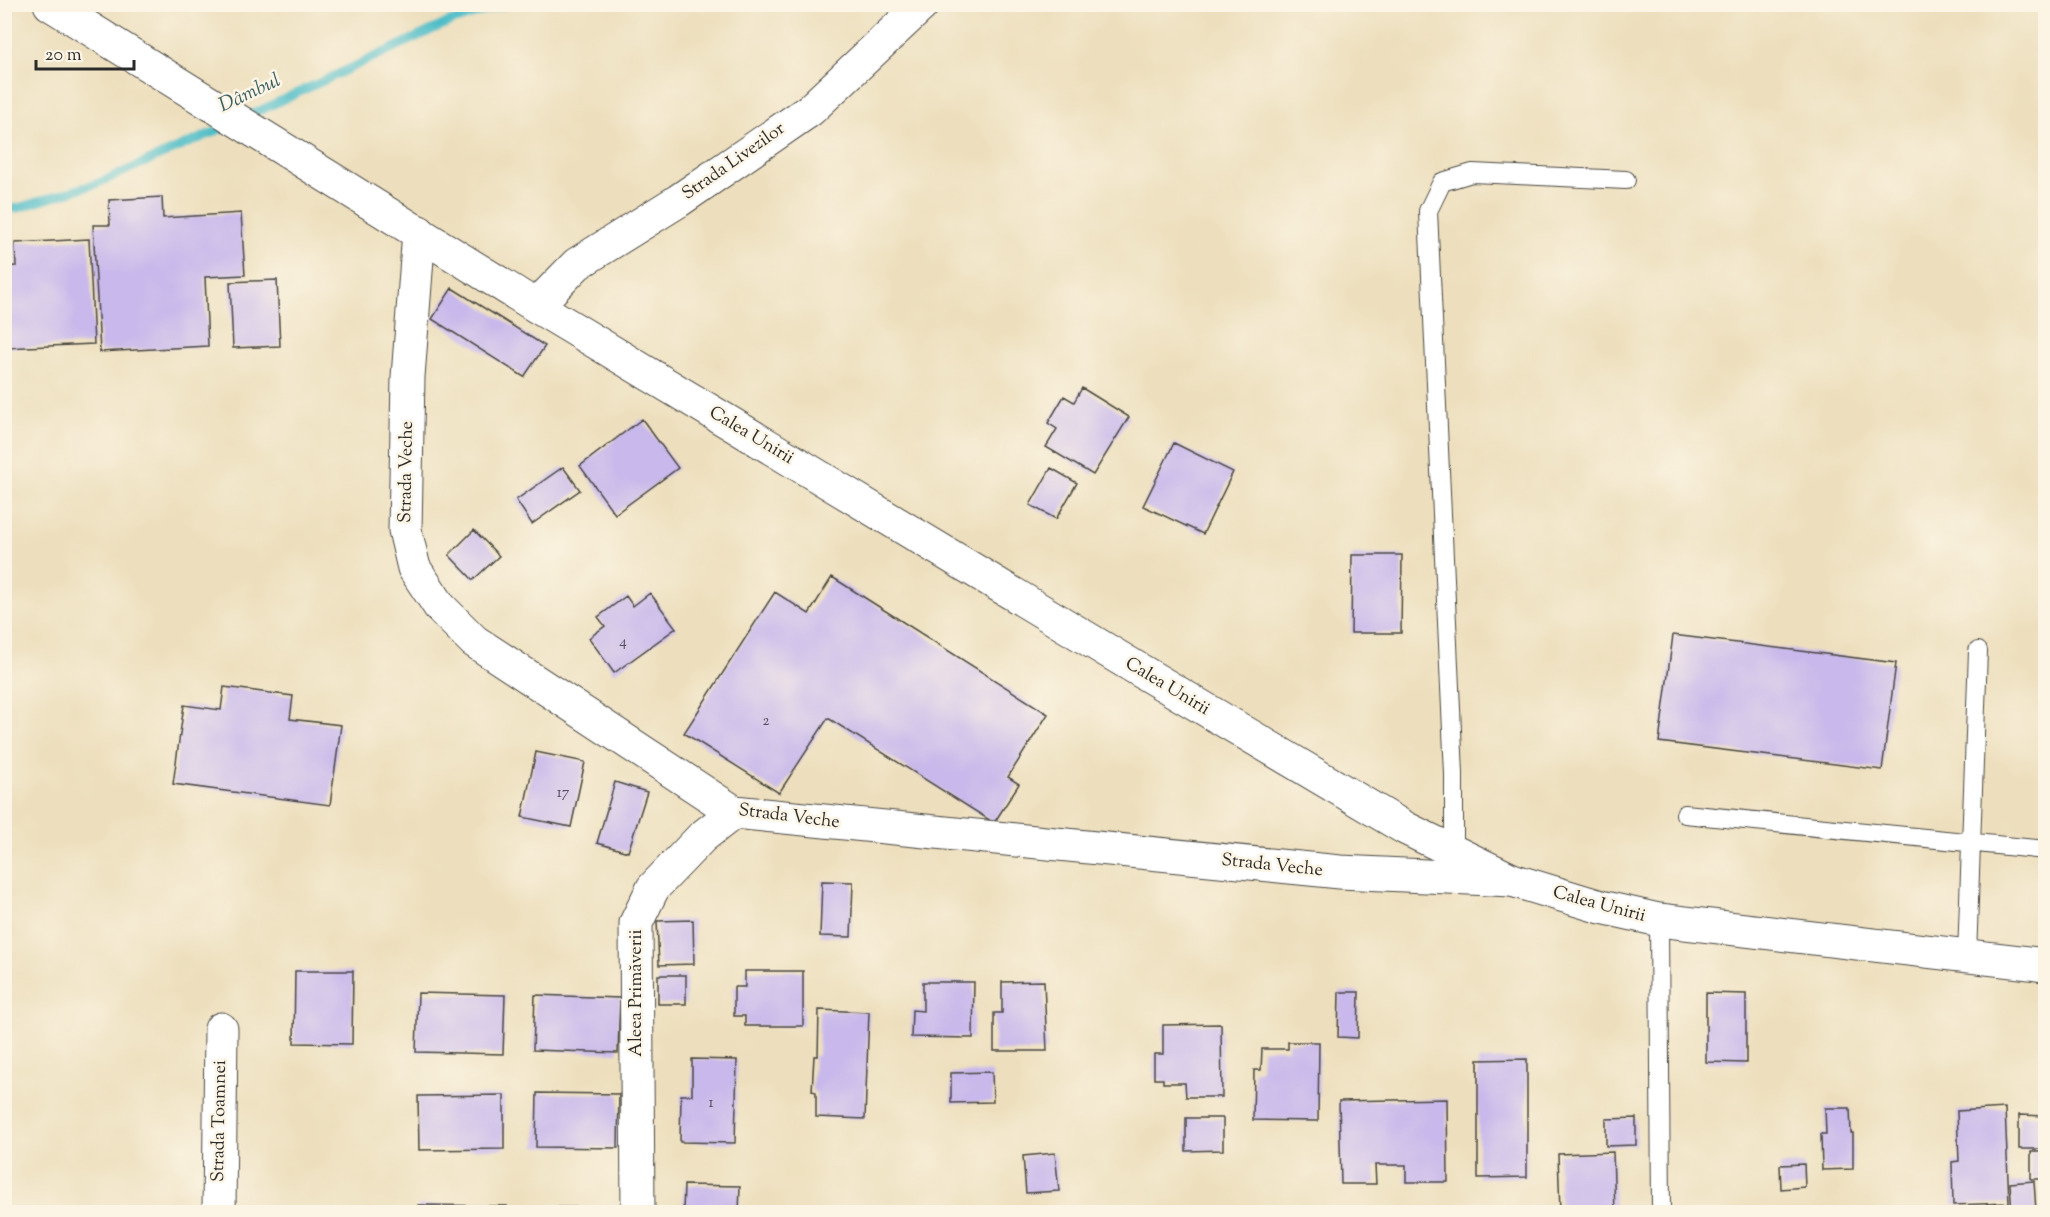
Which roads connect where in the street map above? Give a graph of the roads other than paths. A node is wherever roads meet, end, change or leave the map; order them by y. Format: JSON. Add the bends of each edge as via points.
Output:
{"nodes":[{"id":1,"x":50,"y":4,"type":"edge"},
{"id":2,"x":923,"y":4,"type":"edge"},
{"id":3,"x":1626,"y":180,"type":"dead end"},
{"id":4,"x":419,"y":232,"type":"junction"},
{"id":5,"x":536,"y":306,"type":"junction"},
{"id":6,"x":1978,"y":651,"type":"dead end"},
{"id":7,"x":734,"y":812,"type":"junction"},
{"id":8,"x":1685,"y":814,"type":"dead end"},
{"id":9,"x":1971,"y":843,"type":"junction"},
{"id":10,"x":2046,"y":850,"type":"edge"},
{"id":11,"x":1454,"y":852,"type":"junction"},
{"id":12,"x":1512,"y":880,"type":"junction"},
{"id":13,"x":1659,"y":920,"type":"junction"},
{"id":14,"x":1967,"y":956,"type":"junction"},
{"id":15,"x":2046,"y":965,"type":"edge"},
{"id":16,"x":221,"y":1029,"type":"dead end"},
{"id":17,"x":219,"y":1212,"type":"edge"},
{"id":18,"x":638,"y":1212,"type":"edge"},
{"id":19,"x":1661,"y":1212,"type":"edge"}],
"edges":[{"from":1,"to":4,"type":"street","name":"Calea Unirii"},
{"from":2,"to":5,"type":"street","name":"Strada Livezilor","via":[[810,110],[678,201],[577,264]]},
{"from":3,"to":11,"type":"lane","via":[[1472,173],[1442,182],[1428,211],[1454,774]]},
{"from":4,"to":5,"type":"street","name":"Calea Unirii"},
{"from":4,"to":7,"type":"street","name":"Strada Veche","via":[[408,377],[405,530],[414,568],[440,607],[474,641]]},
{"from":5,"to":11,"type":"street","name":"Calea Unirii","via":[[1140,672],[1405,828]]},
{"from":6,"to":9,"type":"lane"},
{"from":7,"to":12,"type":"street","name":"Strada Veche","via":[[1340,873]]},
{"from":7,"to":18,"type":"street","name":"Aleea Primăverii","via":[[702,837],[653,888],[636,923]]},
{"from":8,"to":9,"type":"lane"},
{"from":9,"to":10,"type":"lane"},
{"from":9,"to":14,"type":"lane"},
{"from":11,"to":12,"type":"street","name":"Calea Unirii"},
{"from":12,"to":13,"type":"street","name":"Calea Unirii","via":[[1601,908]]},
{"from":13,"to":14,"type":"street","name":"Calea Unirii"},
{"from":13,"to":19,"type":"lane"},
{"from":14,"to":15,"type":"street","name":"Calea Unirii"},
{"from":16,"to":17,"type":"street","name":"Strada Toamnei"}]}
